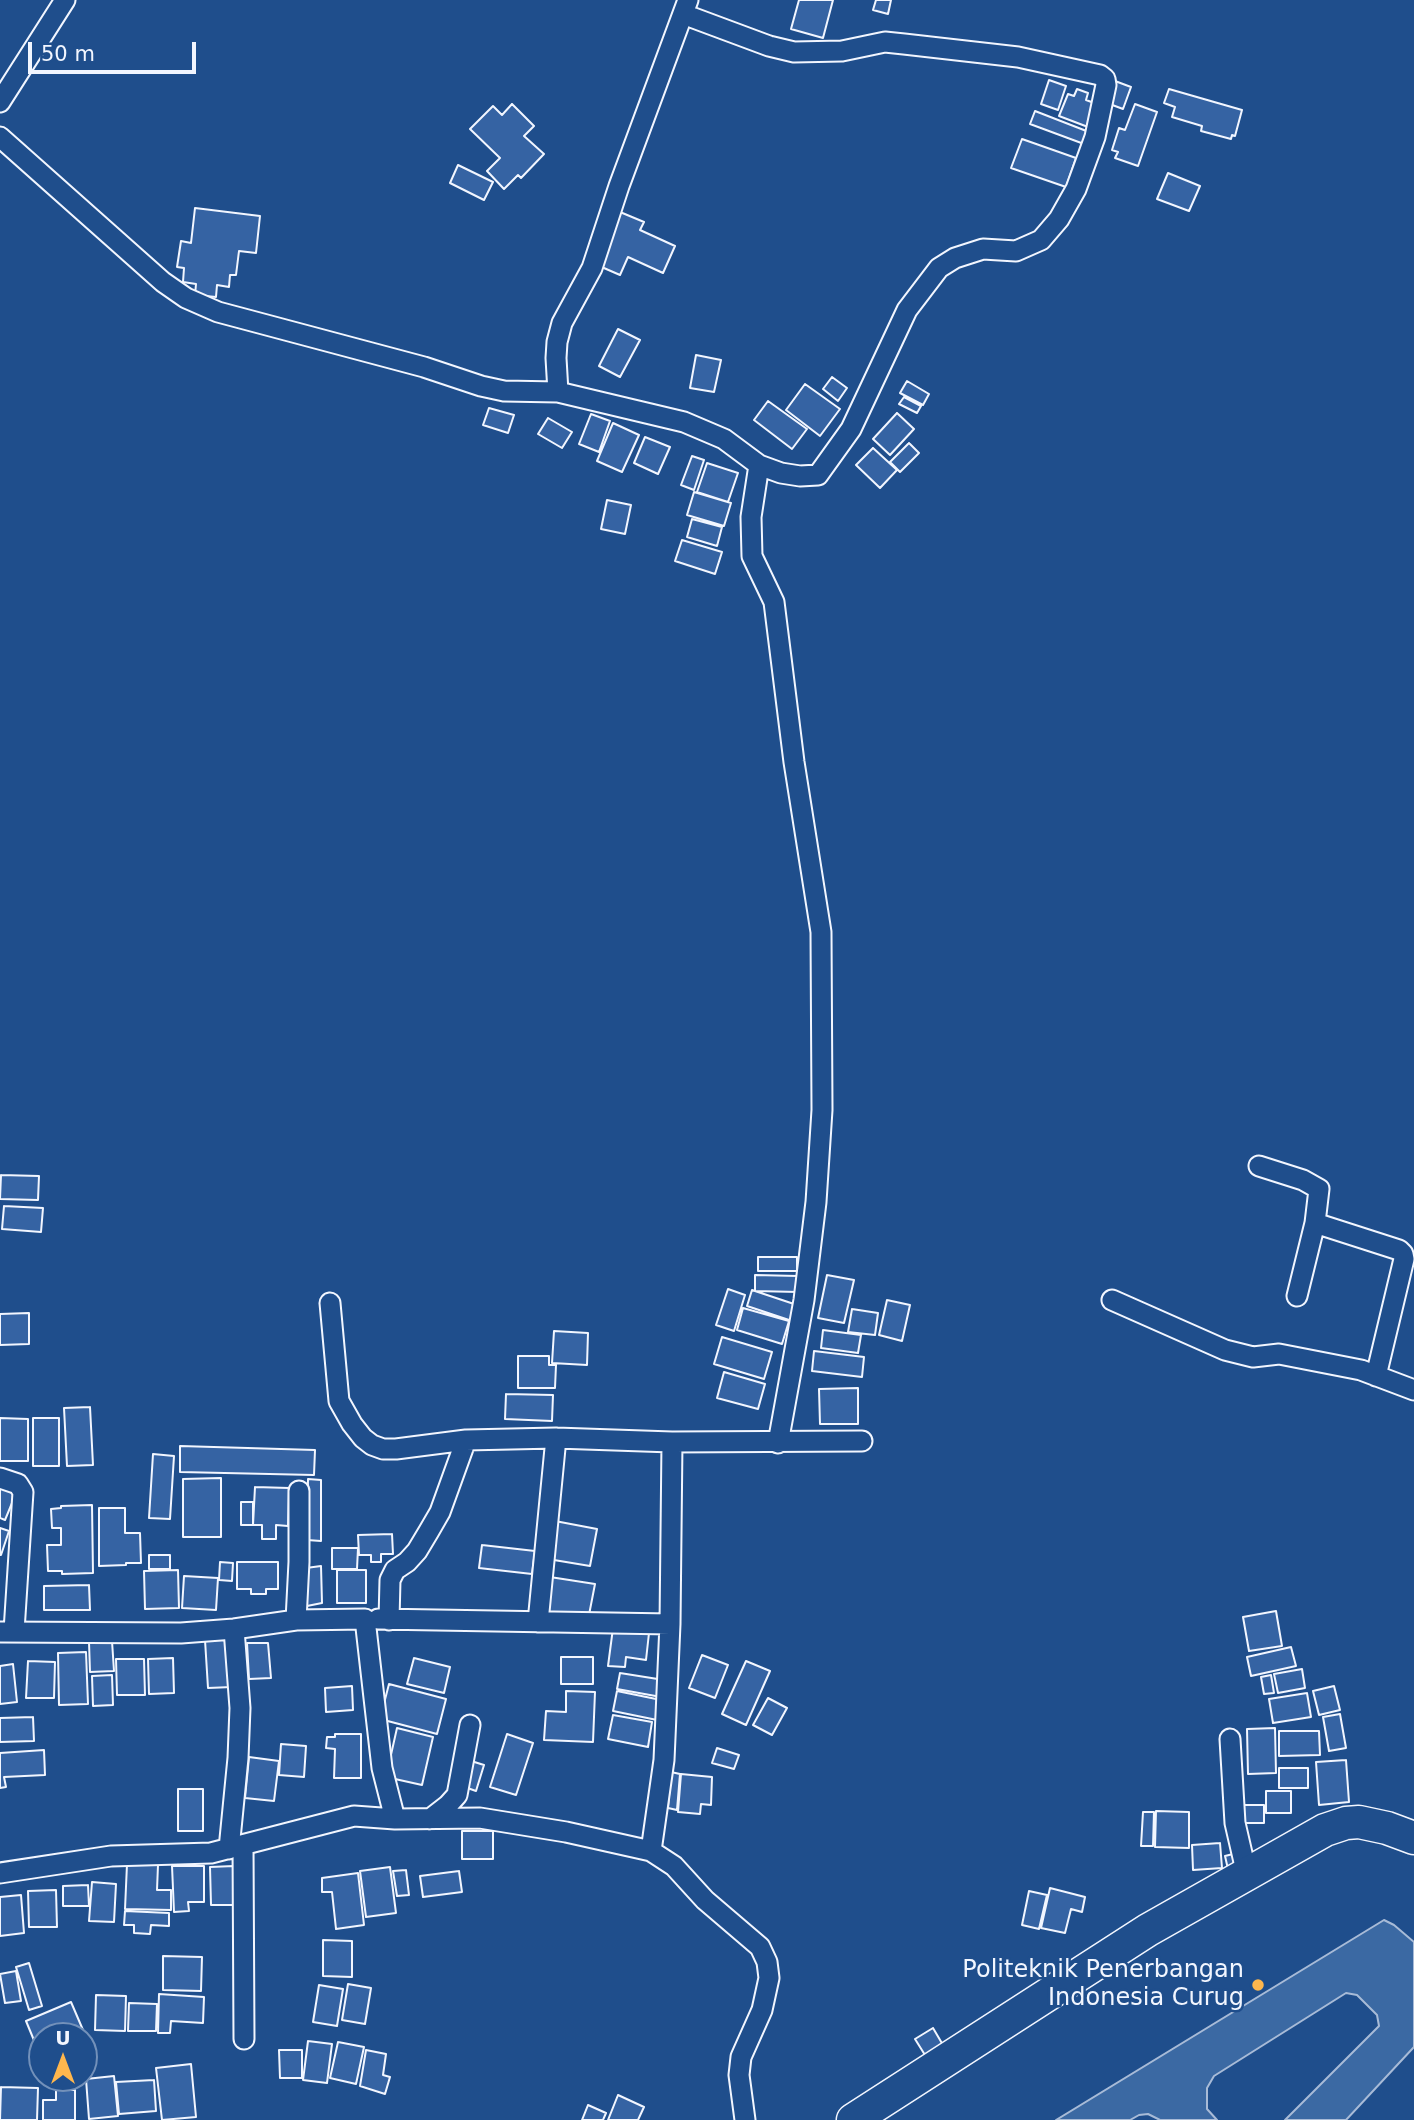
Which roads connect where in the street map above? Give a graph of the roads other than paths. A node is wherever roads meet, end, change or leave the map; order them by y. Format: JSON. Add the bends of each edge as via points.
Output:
{"nodes":[{"id":1,"x":65,"y":0,"type":"edge"},
{"id":2,"x":686,"y":7,"type":"edge"},
{"id":3,"x":0,"y":102,"type":"edge"},
{"id":4,"x":0,"y":137,"type":"edge"},
{"id":5,"x":558,"y":392,"type":"junction"},
{"id":6,"x":759,"y":465,"type":"junction"},
{"id":7,"x":1259,"y":1166,"type":"dead end"},
{"id":8,"x":1315,"y":1223,"type":"junction"},
{"id":9,"x":1297,"y":1296,"type":"dead end"},
{"id":10,"x":1112,"y":1300,"type":"dead end"},
{"id":11,"x":330,"y":1303,"type":"dead end"},
{"id":12,"x":1376,"y":1376,"type":"junction"},
{"id":13,"x":1414,"y":1390,"type":"edge"},
{"id":14,"x":555,"y":1438,"type":"junction"},
{"id":15,"x":466,"y":1440,"type":"junction"},
{"id":16,"x":862,"y":1441,"type":"dead end"},
{"id":17,"x":672,"y":1442,"type":"junction"},
{"id":18,"x":778,"y":1443,"type":"junction"},
{"id":19,"x":0,"y":1478,"type":"edge"},
{"id":20,"x":299,"y":1491,"type":"dead end"},
{"id":21,"x":365,"y":1619,"type":"junction"},
{"id":22,"x":296,"y":1620,"type":"junction"},
{"id":23,"x":389,"y":1620,"type":"junction"},
{"id":24,"x":538,"y":1622,"type":"junction"},
{"id":25,"x":670,"y":1624,"type":"junction"},
{"id":26,"x":234,"y":1629,"type":"junction"},
{"id":27,"x":7,"y":1631,"type":"edge"},
{"id":28,"x":470,"y":1725,"type":"dead end"},
{"id":29,"x":1230,"y":1739,"type":"dead end"},
{"id":30,"x":395,"y":1819,"type":"junction"},
{"id":31,"x":429,"y":1819,"type":"junction"},
{"id":32,"x":1414,"y":1838,"type":"edge"},
{"id":33,"x":236,"y":1847,"type":"junction"},
{"id":34,"x":651,"y":1851,"type":"junction"},
{"id":35,"x":0,"y":1873,"type":"edge"},
{"id":36,"x":1247,"y":1875,"type":"junction"},
{"id":37,"x":244,"y":2039,"type":"dead end"},
{"id":38,"x":745,"y":2120,"type":"edge"},
{"id":39,"x":853,"y":2120,"type":"edge"}],
"edges":[{"from":1,"to":3,"type":"street"},
{"from":2,"to":5,"type":"street","via":[[592,268],[562,323],[556,358]]},
{"from":2,"to":6,"type":"street","via":[[769,46],[794,52],[904,44],[1018,57],[1101,75],[1106,85],[1095,138],[1076,188],[1041,240],[1016,251],[983,249],[939,268],[907,310],[851,429],[818,475],[781,473]]},
{"from":4,"to":5,"type":"street","via":[[163,282],[197,303],[481,386]]},
{"from":5,"to":6,"type":"street","via":[[684,422],[724,439]]},
{"from":6,"to":18,"type":"street","via":[[751,517],[752,556],[774,602],[821,932],[822,1110],[816,1202]]},
{"from":7,"to":8,"type":"street","via":[[1319,1189]]},
{"from":8,"to":9,"type":"street"},
{"from":8,"to":12,"type":"street","via":[[1403,1254]]},
{"from":10,"to":12,"type":"street","via":[[1224,1350],[1253,1357],[1279,1354]]},
{"from":11,"to":15,"type":"street","via":[[339,1401],[363,1438],[383,1449],[396,1450]]},
{"from":12,"to":13,"type":"street"},
{"from":14,"to":15,"type":"street"},
{"from":14,"to":17,"type":"street"},
{"from":14,"to":24,"type":"street"},
{"from":15,"to":23,"type":"street","via":[[435,1521],[417,1551],[390,1580]]},
{"from":16,"to":18,"type":"street"},
{"from":17,"to":18,"type":"street"},
{"from":17,"to":25,"type":"street"},
{"from":19,"to":27,"type":"street","via":[[18,1484],[23,1492]]},
{"from":20,"to":22,"type":"street"},
{"from":21,"to":22,"type":"street"},
{"from":21,"to":23,"type":"street"},
{"from":21,"to":30,"type":"street","via":[[382,1768]]},
{"from":22,"to":26,"type":"street"},
{"from":23,"to":24,"type":"street"},
{"from":24,"to":25,"type":"street"},
{"from":25,"to":34,"type":"street","via":[[664,1760]]},
{"from":26,"to":27,"type":"street","via":[[180,1633]]},
{"from":26,"to":33,"type":"street","via":[[240,1708]]},
{"from":28,"to":31,"type":"street","via":[[457,1795]]},
{"from":29,"to":36,"type":"street","via":[[1235,1823]]},
{"from":30,"to":31,"type":"street"},
{"from":30,"to":33,"type":"street","via":[[354,1816]]},
{"from":31,"to":34,"type":"street","via":[[480,1818]]},
{"from":32,"to":36,"type":"main road","via":[[1370,1824],[1346,1823],[1325,1830]]},
{"from":33,"to":35,"type":"street","via":[[211,1853],[111,1856]]},
{"from":33,"to":37,"type":"street"},
{"from":34,"to":38,"type":"street","via":[[674,1866],[760,1947],[767,1962],[769,1978],[762,2010],[741,2057]]},
{"from":36,"to":39,"type":"main road","via":[[1148,1930]]}]}
